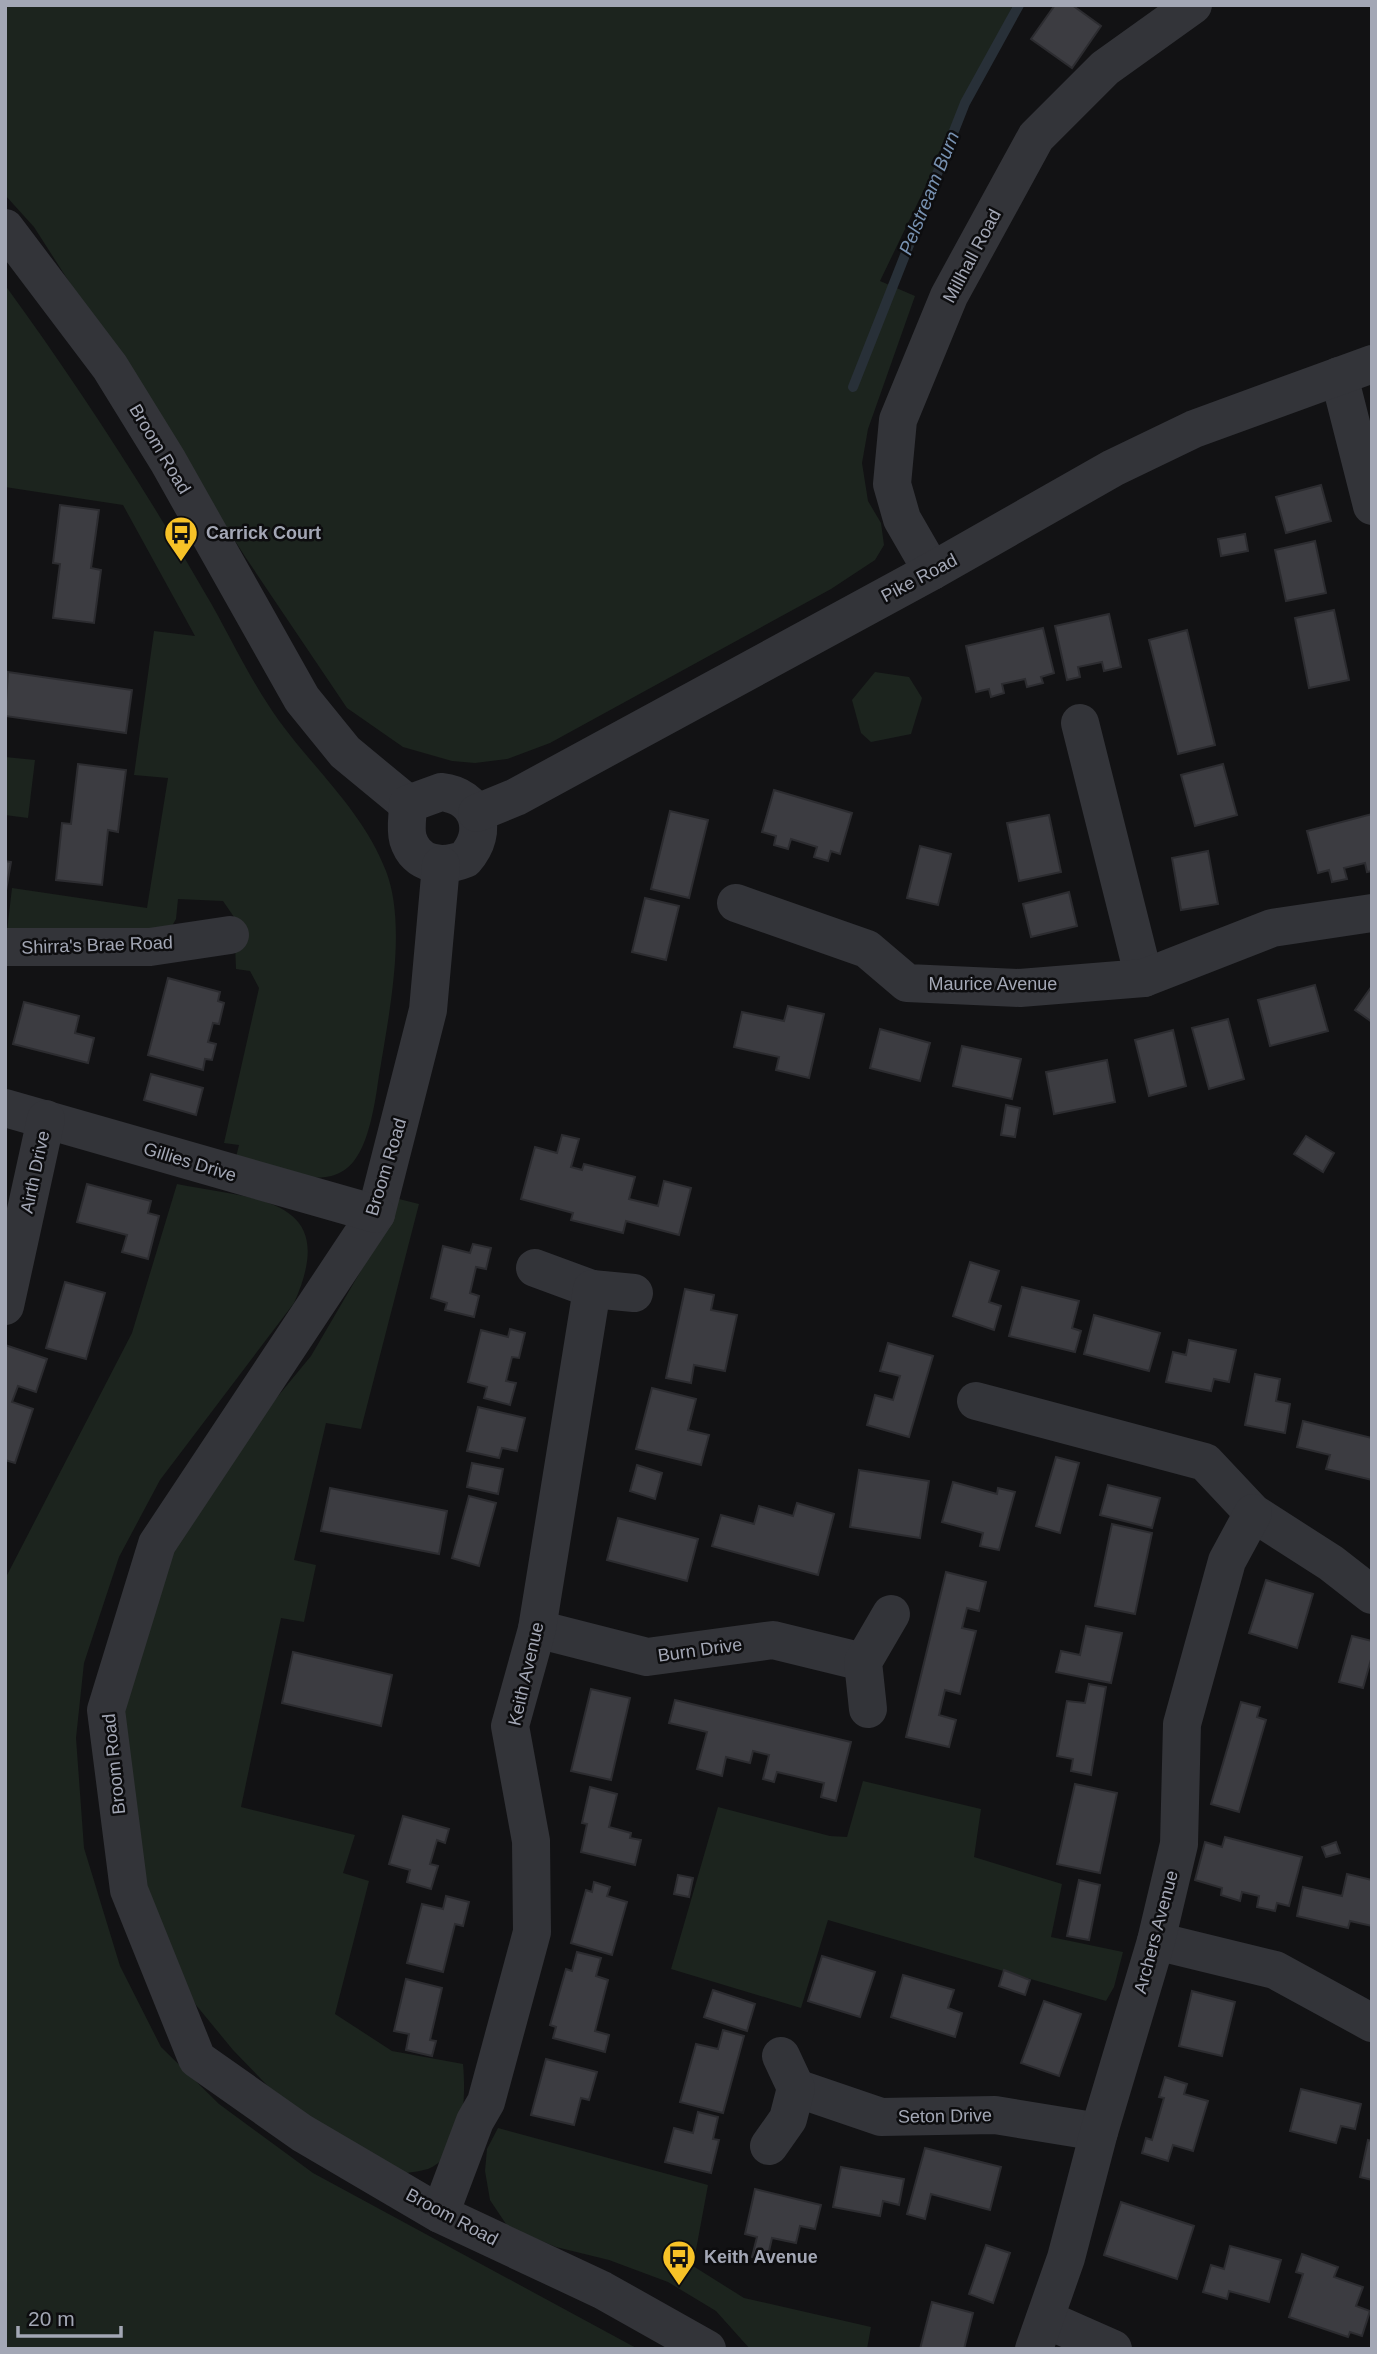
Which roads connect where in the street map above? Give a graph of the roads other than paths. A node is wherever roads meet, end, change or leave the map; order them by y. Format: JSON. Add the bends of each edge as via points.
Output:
{"nodes":[{"id":1,"x":1193,"y":5,"type":"edge"},
{"id":2,"x":5,"y":228,"type":"edge"},
{"id":3,"x":1355,"y":370,"type":"edge"},
{"id":4,"x":1372,"y":506,"type":"edge"},
{"id":5,"x":932,"y":571,"type":"junction"},
{"id":6,"x":1080,"y":723,"type":"dead end"},
{"id":7,"x":408,"y":804,"type":"junction"},
{"id":8,"x":477,"y":813,"type":"junction"},
{"id":9,"x":441,"y":865,"type":"junction"},
{"id":10,"x":736,"y":903,"type":"dead end"},
{"id":11,"x":1372,"y":913,"type":"edge"},
{"id":12,"x":230,"y":935,"type":"dead end"},
{"id":13,"x":5,"y":947,"type":"edge"},
{"id":14,"x":1144,"y":978,"type":"junction"},
{"id":15,"x":5,"y":1108,"type":"edge"},
{"id":16,"x":46,"y":1119,"type":"junction"},
{"id":17,"x":376,"y":1214,"type":"junction"},
{"id":18,"x":535,"y":1268,"type":"dead end"},
{"id":19,"x":592,"y":1289,"type":"junction"},
{"id":20,"x":634,"y":1293,"type":"dead end"},
{"id":21,"x":5,"y":1306,"type":"edge"},
{"id":22,"x":976,"y":1401,"type":"dead end"},
{"id":23,"x":1253,"y":1513,"type":"junction"},
{"id":24,"x":1372,"y":1595,"type":"edge"},
{"id":25,"x":891,"y":1614,"type":"dead end"},
{"id":26,"x":537,"y":1629,"type":"junction"},
{"id":27,"x":863,"y":1662,"type":"junction"},
{"id":28,"x":868,"y":1709,"type":"dead end"},
{"id":29,"x":1156,"y":1941,"type":"junction"},
{"id":30,"x":1372,"y":2023,"type":"edge"},
{"id":31,"x":1099,"y":2132,"type":"junction"},
{"id":32,"x":769,"y":2146,"type":"dead end"},
{"id":33,"x":440,"y":2214,"type":"junction"},
{"id":34,"x":1040,"y":2334,"type":"edge"},
{"id":35,"x":706,"y":2349,"type":"edge"},
{"id":36,"x":1113,"y":2349,"type":"edge"}],
"edges":[{"from":1,"to":5,"type":"street","name":"Millhall Road","via":[[1105,68],[1035,136],[949,296],[898,420],[892,484],[902,519]]},
{"from":2,"to":7,"type":"street","name":"Broom Road","via":[[110,367],[302,699],[345,752]]},
{"from":3,"to":4,"type":"street"},
{"from":3,"to":5,"type":"street","name":"Pike Road","via":[[1194,429],[1113,468]]},
{"from":5,"to":8,"type":"street","name":"Pike Road","via":[[516,797]]},
{"from":6,"to":14,"type":"street"},
{"from":7,"to":8,"type":"street","via":[[430,794],[452,793]]},
{"from":7,"to":9,"type":"street","via":[[406,829],[413,850]]},
{"from":8,"to":9,"type":"street","via":[[479,838],[473,849],[465,859]]},
{"from":9,"to":17,"type":"street","name":"Broom Road","via":[[428,1010]]},
{"from":10,"to":14,"type":"street","name":"Maurice Avenue","via":[[867,949],[907,984],[1020,988]]},
{"from":11,"to":14,"type":"street","name":"Maurice Avenue","via":[[1272,928]]},
{"from":12,"to":13,"type":"street","name":"Shirra's Brae Road","via":[[150,947]]},
{"from":15,"to":16,"type":"street","name":"Gillies Drive"},
{"from":16,"to":17,"type":"street","name":"Gillies Drive"},
{"from":16,"to":21,"type":"street","name":"Airth Drive"},
{"from":17,"to":33,"type":"street","name":"Broom Road","via":[[157,1544],[106,1710],[129,1890],[197,2059],[302,2133]]},
{"from":18,"to":19,"type":"street"},
{"from":19,"to":20,"type":"street"},
{"from":19,"to":26,"type":"street","name":"Keith Avenue"},
{"from":22,"to":23,"type":"street","via":[[1205,1462]]},
{"from":23,"to":24,"type":"street"},
{"from":23,"to":29,"type":"street","name":"Archers Avenue","via":[[1227,1561],[1182,1724],[1179,1844]]},
{"from":25,"to":27,"type":"street"},
{"from":26,"to":27,"type":"street","name":"Burn Drive","via":[[647,1657],[774,1640]]},
{"from":26,"to":33,"type":"street","name":"Keith Avenue","via":[[510,1726],[531,1840],[532,1932],[486,2102]]},
{"from":27,"to":28,"type":"street"},
{"from":29,"to":30,"type":"street","via":[[1275,1970]]},
{"from":29,"to":31,"type":"street","name":"Archers Avenue"},
{"from":31,"to":32,"type":"street","name":"Seton Drive","via":[[995,2115],[881,2117],[788,2072],[788,2119]]},
{"from":31,"to":34,"type":"street","name":"Archers Avenue","via":[[1066,2258]]},
{"from":33,"to":35,"type":"street","name":"Broom Road","via":[[602,2290]]},
{"from":34,"to":36,"type":"street"}]}
